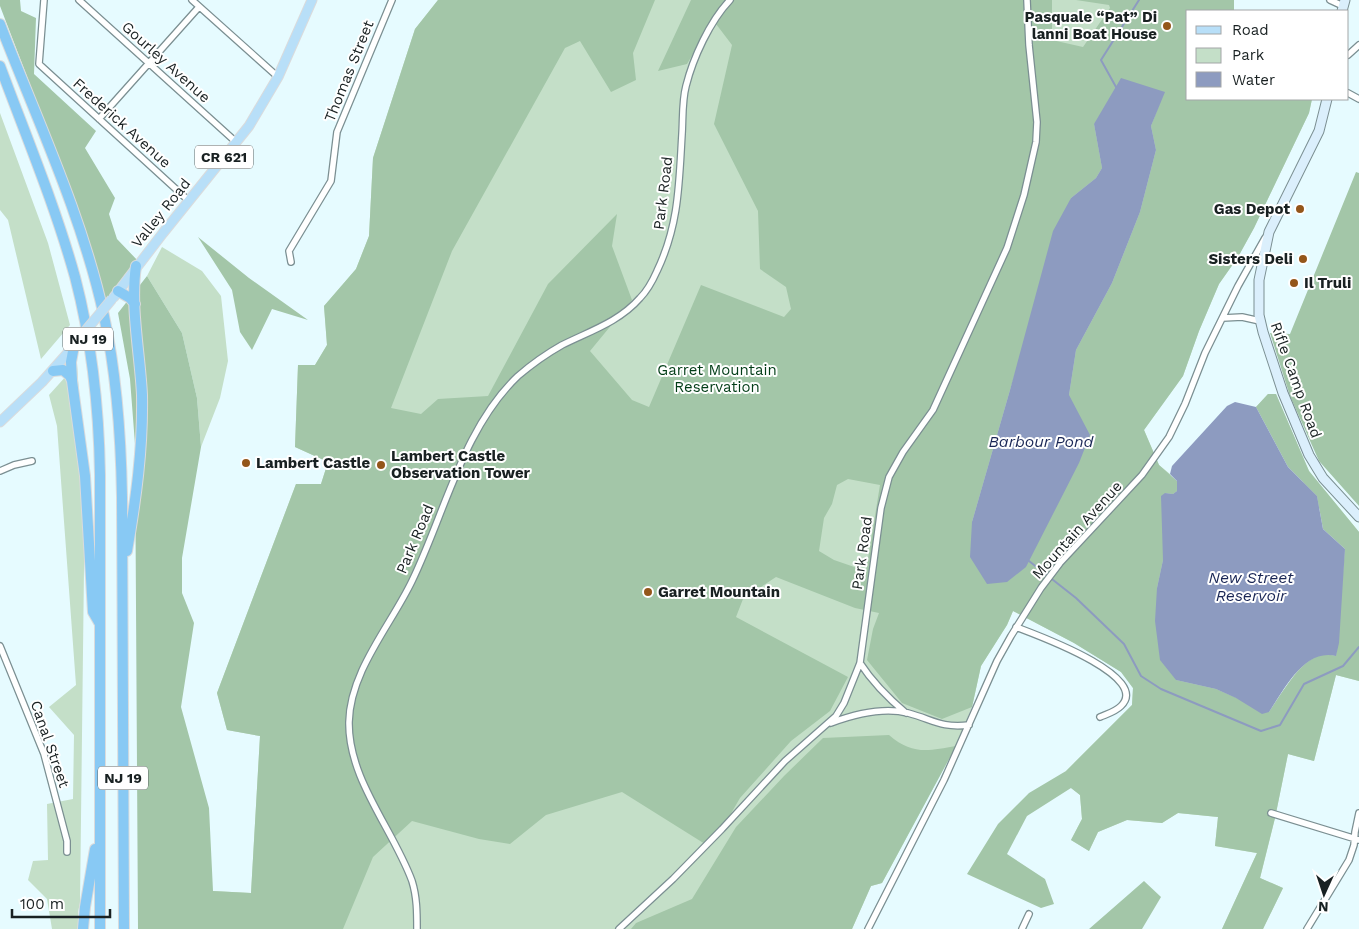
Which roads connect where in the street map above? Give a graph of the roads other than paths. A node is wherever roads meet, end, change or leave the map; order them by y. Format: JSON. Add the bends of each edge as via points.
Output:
{"nodes":[{"id":1,"x":44,"y":0,"type":"edge"},
{"id":2,"x":79,"y":0,"type":"edge"},
{"id":3,"x":192,"y":0,"type":"edge"},
{"id":4,"x":312,"y":0,"type":"edge"},
{"id":5,"x":392,"y":0,"type":"edge"},
{"id":6,"x":730,"y":0,"type":"edge"},
{"id":7,"x":1027,"y":0,"type":"edge"},
{"id":8,"x":1330,"y":0,"type":"edge"},
{"id":9,"x":1343,"y":6,"type":"edge"},
{"id":10,"x":200,"y":7,"type":"junction"},
{"id":11,"x":0,"y":24,"type":"edge"},
{"id":12,"x":1359,"y":45,"type":"edge"},
{"id":13,"x":1349,"y":54,"type":"edge"},
{"id":14,"x":150,"y":62,"type":"junction"},
{"id":15,"x":0,"y":66,"type":"edge"},
{"id":16,"x":278,"y":77,"type":"junction"},
{"id":17,"x":1327,"y":100,"type":"edge"},
{"id":18,"x":99,"y":119,"type":"junction"},
{"id":19,"x":236,"y":142,"type":"junction"},
{"id":20,"x":189,"y":201,"type":"junction"},
{"id":21,"x":1269,"y":232,"type":"junction"},
{"id":22,"x":291,"y":262,"type":"dead end"},
{"id":23,"x":136,"y":266,"type":"junction"},
{"id":24,"x":115,"y":295,"type":"junction"},
{"id":25,"x":134,"y":304,"type":"junction"},
{"id":26,"x":1222,"y":318,"type":"junction"},
{"id":27,"x":1260,"y":321,"type":"junction"},
{"id":28,"x":76,"y":344,"type":"junction"},
{"id":29,"x":53,"y":371,"type":"junction"},
{"id":30,"x":72,"y":381,"type":"junction"},
{"id":31,"x":0,"y":422,"type":"edge"},
{"id":32,"x":32,"y":461,"type":"dead end"},
{"id":33,"x":0,"y":471,"type":"edge"},
{"id":34,"x":1359,"y":517,"type":"edge"},
{"id":35,"x":123,"y":577,"type":"junction"},
{"id":36,"x":101,"y":625,"type":"junction"},
{"id":37,"x":1016,"y":627,"type":"junction"},
{"id":38,"x":0,"y":646,"type":"edge"},
{"id":39,"x":860,"y":663,"type":"junction"},
{"id":40,"x":906,"y":713,"type":"junction"},
{"id":41,"x":1100,"y":717,"type":"dead end"},
{"id":42,"x":827,"y":725,"type":"junction"},
{"id":43,"x":969,"y":725,"type":"junction"},
{"id":44,"x":1271,"y":813,"type":"dead end"},
{"id":45,"x":1359,"y":813,"type":"edge"},
{"id":46,"x":100,"y":822,"type":"junction"},
{"id":47,"x":1357,"y":839,"type":"edge"},
{"id":48,"x":67,"y":852,"type":"dead end"},
{"id":49,"x":1029,"y":914,"type":"dead end"},
{"id":50,"x":126,"y":926,"type":"edge"},
{"id":51,"x":82,"y":929,"type":"edge"},
{"id":52,"x":100,"y":929,"type":"edge"},
{"id":53,"x":417,"y":929,"type":"edge"},
{"id":54,"x":619,"y":929,"type":"edge"},
{"id":55,"x":868,"y":929,"type":"edge"},
{"id":56,"x":1022,"y":929,"type":"edge"},
{"id":57,"x":1307,"y":929,"type":"edge"}],
"edges":[{"from":1,"to":18,"type":"street","name":"Frederick Avenue","via":[[38,64]]},
{"from":2,"to":14,"type":"street","name":"Gourley Avenue"},
{"from":3,"to":10,"type":"street"},
{"from":4,"to":16,"type":"main road","name":"Valley Road","number":"CR 621"},
{"from":5,"to":22,"type":"street","name":"Thomas Street","via":[[337,132],[331,181],[289,251]]},
{"from":6,"to":53,"type":"street","name":"Park Road","via":[[694,60],[685,88],[676,213],[666,254],[654,277],[642,297],[626,311],[540,358],[500,394],[478,428],[412,581],[356,685],[350,703],[349,738],[372,802],[412,882],[418,911]]},
{"from":7,"to":39,"type":"street","name":"Park Road","via":[[1037,122],[1036,142],[1024,195],[1007,248],[933,410],[902,452],[889,477],[881,508]]},
{"from":8,"to":9,"type":"street"},
{"from":10,"to":14,"type":"street"},
{"from":10,"to":16,"type":"street"},
{"from":11,"to":35,"type":"highway","number":"NJ 19","via":[[79,228],[104,316],[113,360],[120,429]]},
{"from":12,"to":13,"type":"street"},
{"from":14,"to":18,"type":"street"},
{"from":14,"to":19,"type":"street","name":"Gourley Avenue"},
{"from":15,"to":36,"type":"highway","number":"NJ 19","via":[[66,249],[89,341],[99,431]]},
{"from":16,"to":19,"type":"main road","name":"Valley Road","number":"CR 621"},
{"from":17,"to":21,"type":"street","name":"Rifle Camp Road","via":[[1319,131]]},
{"from":18,"to":20,"type":"street","name":"Frederick Avenue"},
{"from":19,"to":20,"type":"main road","name":"Valley Road","number":"CR 621"},
{"from":20,"to":23,"type":"main road","name":"Valley Road","number":"CR 621"},
{"from":21,"to":26,"type":"street","name":"Mountain Avenue"},
{"from":21,"to":27,"type":"street","name":"Rifle Camp Road","via":[[1259,280]]},
{"from":23,"to":24,"type":"main road","name":"Valley Road","number":"CR 621"},
{"from":23,"to":25,"type":"highway"},
{"from":24,"to":25,"type":"highway","via":[[130,298]]},
{"from":24,"to":28,"type":"main road","name":"Valley Road","number":"CR 621","bridge":true},
{"from":25,"to":35,"type":"highway","via":[[142,429],[137,492]]},
{"from":26,"to":27,"type":"street","via":[[1242,317]]},
{"from":26,"to":37,"type":"street","name":"Mountain Avenue","via":[[1178,420],[1151,464],[1060,564]]},
{"from":27,"to":34,"type":"street","name":"Rifle Camp Road","via":[[1283,393],[1309,455],[1323,478]]},
{"from":28,"to":29,"type":"main road","name":"Valley Road","number":"CR 621"},
{"from":28,"to":30,"type":"highway","via":[[71,362]]},
{"from":29,"to":30,"type":"highway","via":[[63,370]]},
{"from":29,"to":31,"type":"main road","name":"Valley Road","number":"CR 621"},
{"from":30,"to":36,"type":"highway","via":[[86,484],[93,612]]},
{"from":32,"to":33,"type":"street"},
{"from":35,"to":50,"type":"highway","number":"NJ 19"},
{"from":36,"to":46,"type":"highway","number":"NJ 19"},
{"from":37,"to":41,"type":"street","via":[[1064,646],[1116,677],[1125,690],[1125,698],[1120,707]]},
{"from":37,"to":43,"type":"street","name":"Mountain Avenue"},
{"from":38,"to":48,"type":"street","name":"Canal Street","via":[[44,754]]},
{"from":39,"to":40,"type":"street","name":"Park Road","via":[[884,694]]},
{"from":39,"to":42,"type":"street","name":"Park Road","via":[[844,703]]},
{"from":40,"to":42,"type":"street","name":"Park Road","via":[[863,713]]},
{"from":40,"to":43,"type":"street","name":"Park Road","via":[[947,726]]},
{"from":42,"to":54,"type":"street","name":"Park Road","via":[[785,761],[706,846]]},
{"from":43,"to":55,"type":"street","name":"Mountain Avenue"},
{"from":44,"to":47,"type":"street"},
{"from":45,"to":47,"type":"street"},
{"from":46,"to":51,"type":"highway"},
{"from":46,"to":52,"type":"highway","number":"NJ 19"},
{"from":47,"to":57,"type":"street","via":[[1349,860]]},
{"from":49,"to":56,"type":"street"}]}
